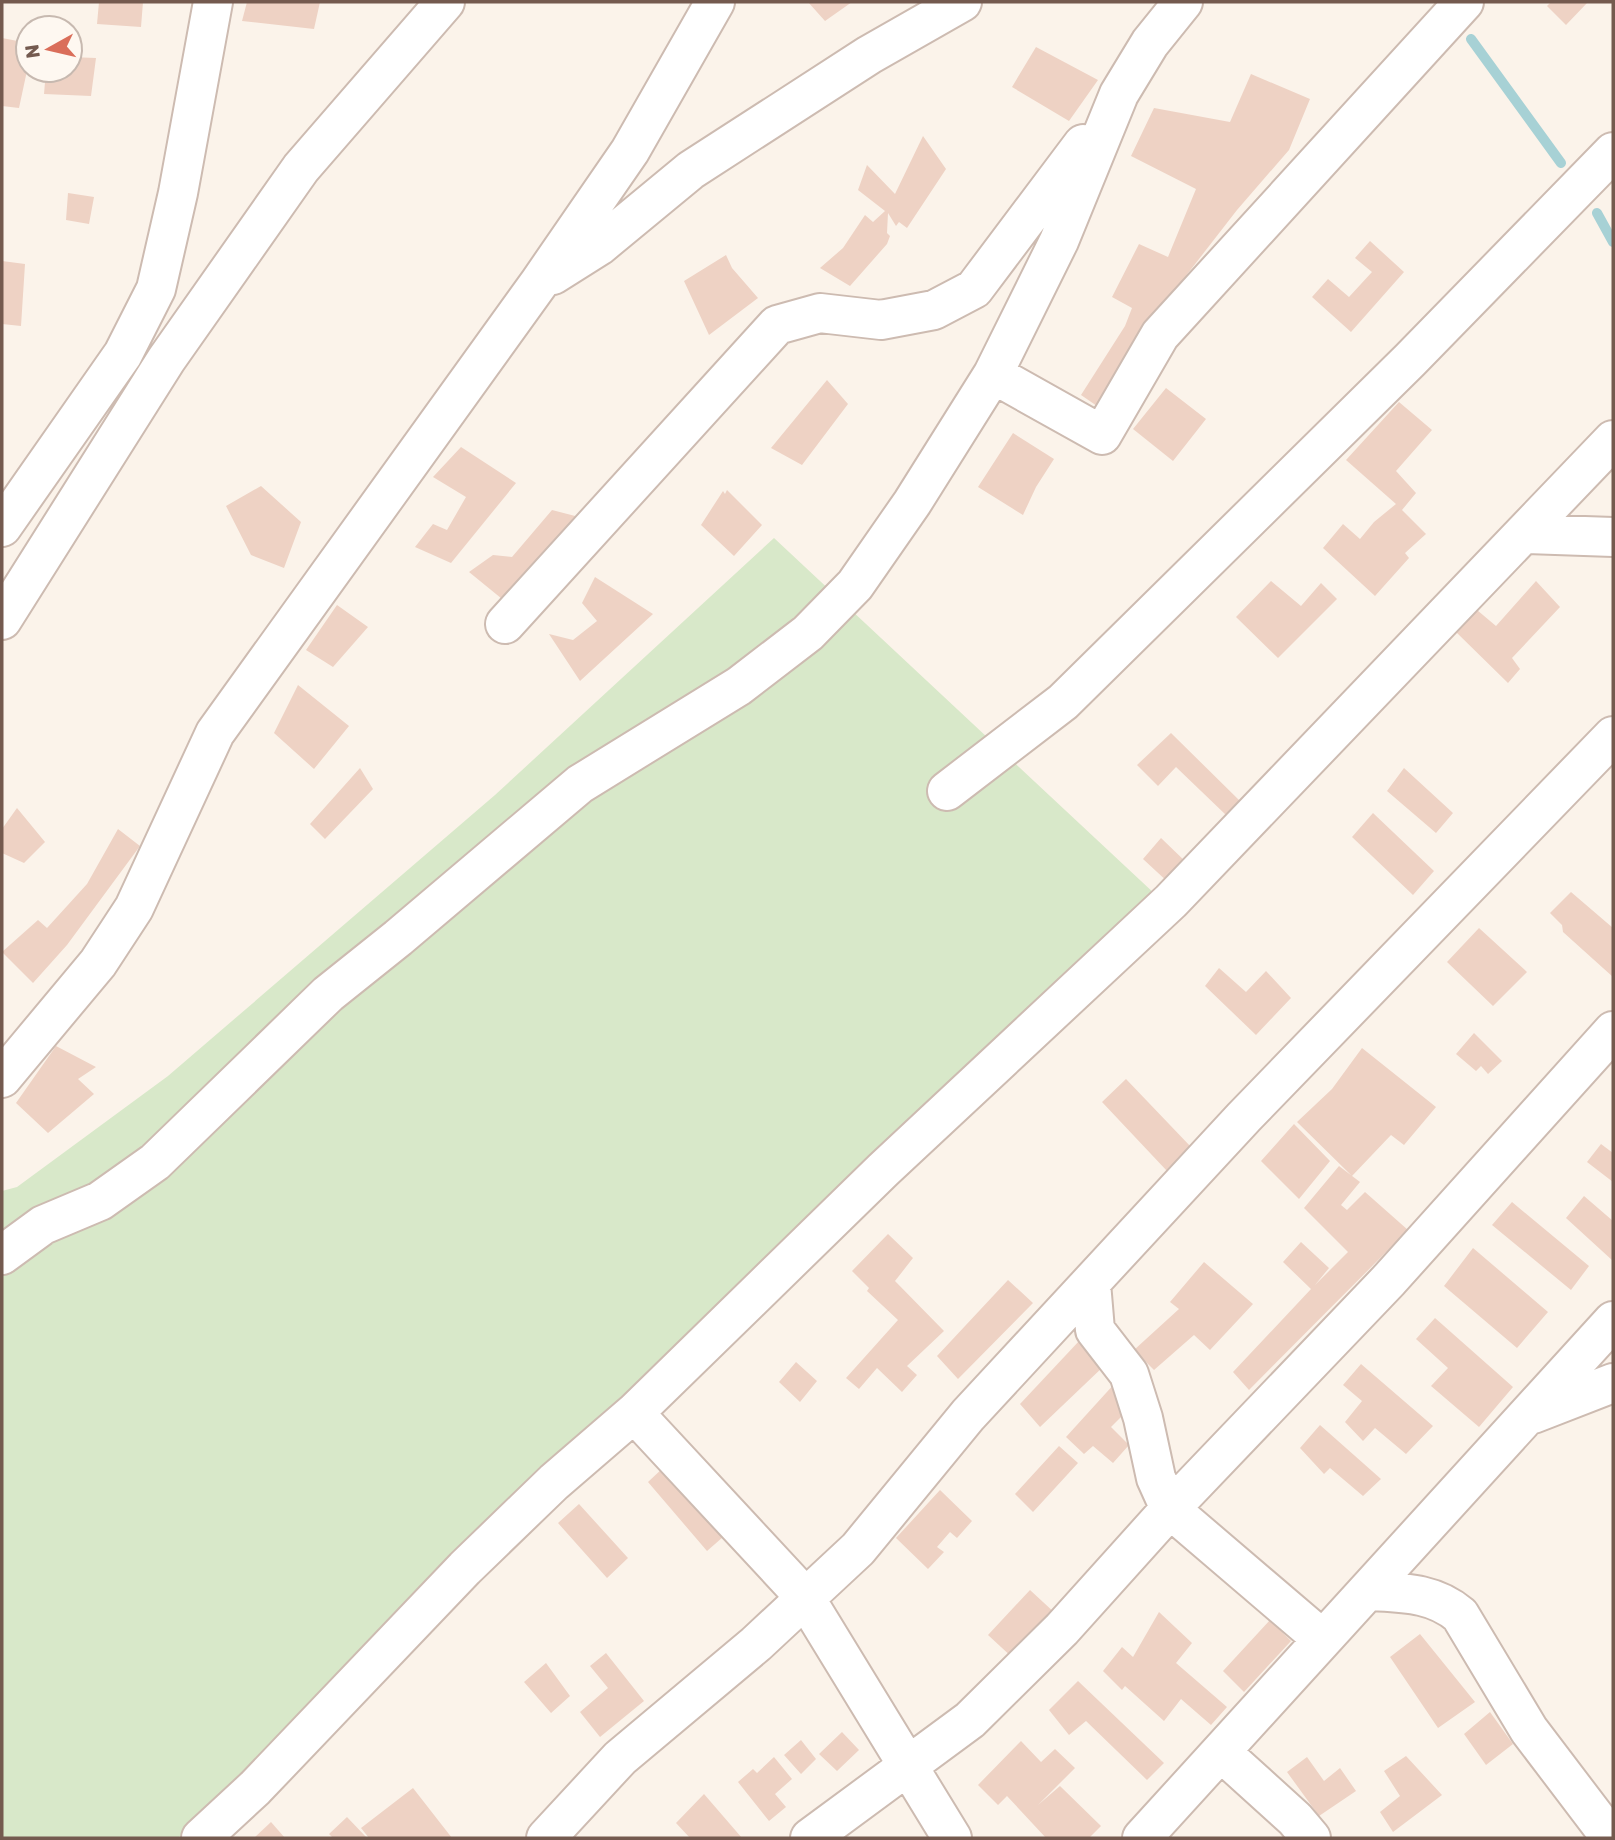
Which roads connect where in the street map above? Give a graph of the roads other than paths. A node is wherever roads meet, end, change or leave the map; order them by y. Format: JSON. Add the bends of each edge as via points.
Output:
{"nodes":[{"id":1,"x":213,"y":2,"type":"edge"},
{"id":2,"x":445,"y":2,"type":"edge"},
{"id":3,"x":715,"y":2,"type":"edge"},
{"id":4,"x":962,"y":2,"type":"edge"},
{"id":5,"x":1183,"y":2,"type":"edge"},
{"id":6,"x":1464,"y":2,"type":"edge"},
{"id":7,"x":1119,"y":94,"type":"junction"},
{"id":8,"x":1613,"y":152,"type":"edge"},
{"id":9,"x":539,"y":283,"type":"junction"},
{"id":10,"x":993,"y":374,"type":"junction"},
{"id":11,"x":1613,"y":440,"type":"edge"},
{"id":12,"x":2,"y":527,"type":"edge"},
{"id":13,"x":1527,"y":534,"type":"junction"},
{"id":14,"x":1613,"y":537,"type":"edge"},
{"id":15,"x":2,"y":620,"type":"edge"},
{"id":16,"x":505,"y":624,"type":"dead end"},
{"id":17,"x":1613,"y":737,"type":"edge"},
{"id":18,"x":947,"y":791,"type":"dead end"},
{"id":19,"x":1613,"y":1031,"type":"edge"},
{"id":20,"x":2,"y":1078,"type":"edge"},
{"id":21,"x":2,"y":1255,"type":"edge"},
{"id":22,"x":1091,"y":1283,"type":"junction"},
{"id":23,"x":1613,"y":1321,"type":"edge"},
{"id":24,"x":1613,"y":1383,"type":"edge"},
{"id":25,"x":634,"y":1413,"type":"junction"},
{"id":26,"x":1524,"y":1418,"type":"junction"},
{"id":27,"x":1170,"y":1509,"type":"junction"},
{"id":28,"x":1368,"y":1591,"type":"junction"},
{"id":29,"x":804,"y":1596,"type":"junction"},
{"id":30,"x":1321,"y":1638,"type":"junction"},
{"id":31,"x":1221,"y":1752,"type":"junction"},
{"id":32,"x":908,"y":1765,"type":"junction"},
{"id":33,"x":201,"y":1838,"type":"edge"},
{"id":34,"x":546,"y":1838,"type":"edge"},
{"id":35,"x":810,"y":1838,"type":"edge"},
{"id":36,"x":952,"y":1838,"type":"edge"},
{"id":37,"x":1142,"y":1838,"type":"edge"},
{"id":38,"x":1311,"y":1838,"type":"edge"},
{"id":39,"x":1611,"y":1838,"type":"edge"}],
"edges":[{"from":1,"to":12,"type":"street","via":[[156,289],[123,354]]},
{"from":2,"to":15,"type":"street","via":[[301,168],[166,360]]},
{"from":3,"to":9,"type":"street","via":[[630,151]]},
{"from":4,"to":9,"type":"street","via":[[869,55],[691,170],[598,246]]},
{"from":5,"to":7,"type":"street","via":[[1150,43]]},
{"from":6,"to":10,"type":"street","via":[[1160,335],[1102,435]]},
{"from":7,"to":10,"type":"street","via":[[1059,241]]},
{"from":7,"to":16,"type":"street","via":[[974,289],[934,310],[881,320],[820,313],[777,325]]},
{"from":8,"to":18,"type":"street","via":[[1410,360],[1063,702]]},
{"from":9,"to":20,"type":"street","via":[[215,733],[134,908],[98,963]]},
{"from":10,"to":21,"type":"street","via":[[855,585],[808,632],[739,687],[580,784],[328,994],[155,1162],[100,1200],[43,1225]]},
{"from":11,"to":13,"type":"street"},
{"from":13,"to":14,"type":"street"},
{"from":13,"to":25,"type":"street","via":[[1171,901],[902,1152]]},
{"from":17,"to":22,"type":"street","via":[[1244,1117]]},
{"from":19,"to":27,"type":"street","via":[[1389,1280]]},
{"from":22,"to":27,"type":"street","via":[[1096,1330],[1129,1374],[1156,1478]]},
{"from":22,"to":29,"type":"street","via":[[968,1415],[858,1549]]},
{"from":23,"to":26,"type":"street"},
{"from":24,"to":26,"type":"street"},
{"from":25,"to":29,"type":"street"},
{"from":25,"to":33,"type":"street","via":[[465,1568],[255,1788]]},
{"from":26,"to":28,"type":"street"},
{"from":27,"to":30,"type":"street"},
{"from":27,"to":32,"type":"street","via":[[998,1693],[970,1720]]},
{"from":28,"to":30,"type":"street"},
{"from":28,"to":39,"type":"street","via":[[1416,1594],[1446,1603],[1460,1615],[1529,1730]]},
{"from":29,"to":32,"type":"street"},
{"from":29,"to":34,"type":"street","via":[[756,1644],[620,1758]]},
{"from":30,"to":31,"type":"street"},
{"from":31,"to":37,"type":"street"},
{"from":31,"to":38,"type":"street"},
{"from":32,"to":35,"type":"street"},
{"from":32,"to":36,"type":"street"}]}
